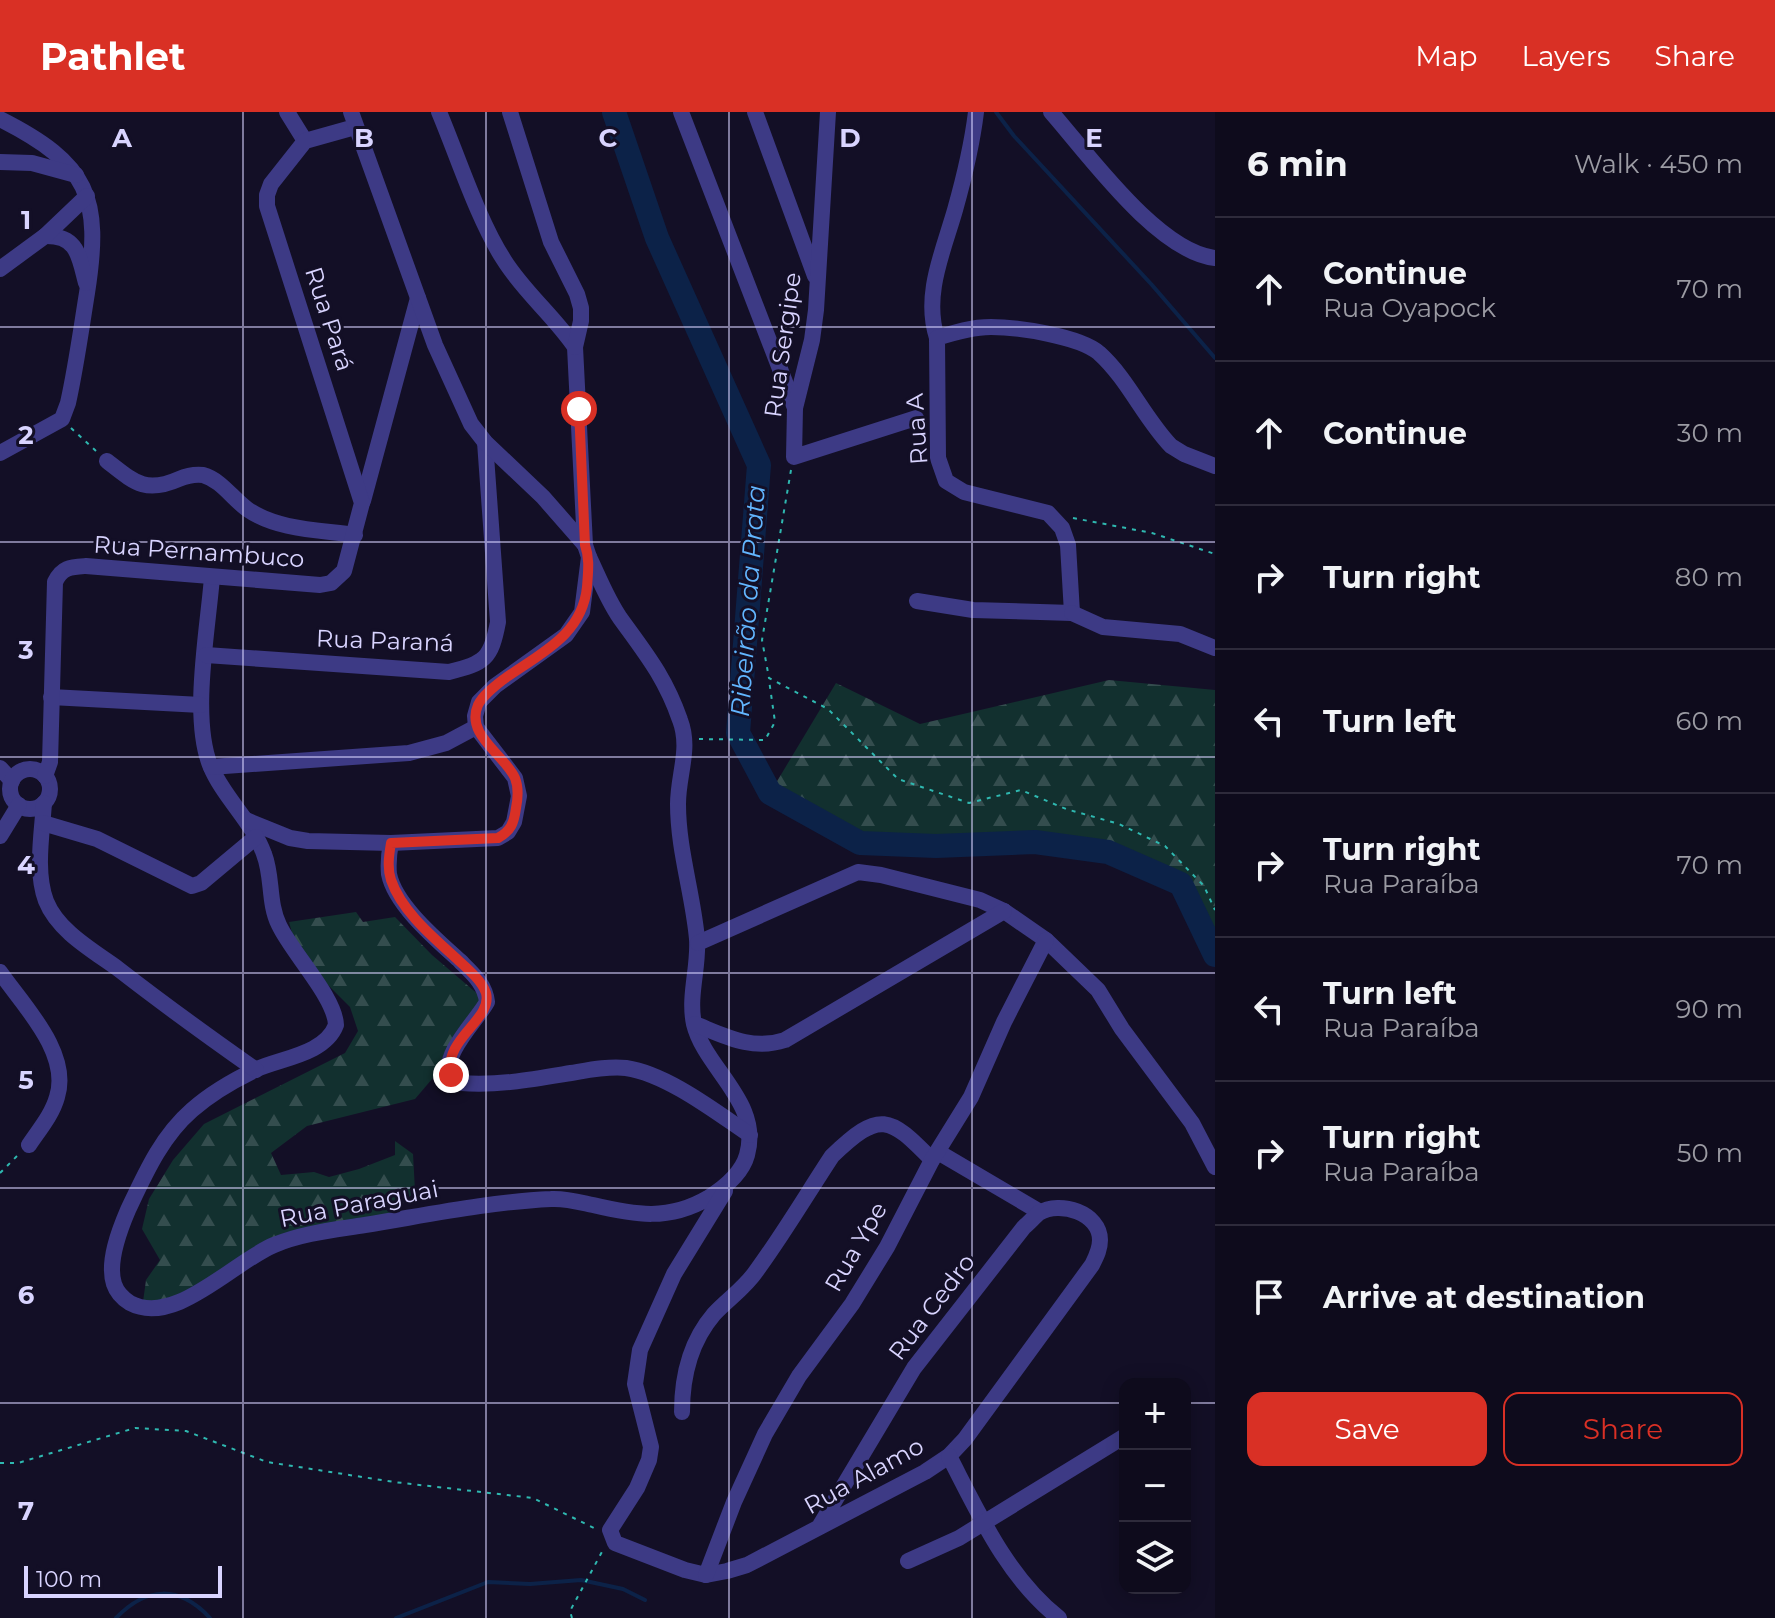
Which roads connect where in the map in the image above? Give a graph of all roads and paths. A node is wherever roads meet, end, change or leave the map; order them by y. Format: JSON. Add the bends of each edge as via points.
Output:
{"nodes":[{"id":1,"x":287,"y":112,"type":"edge"},
{"id":2,"x":439,"y":112,"type":"edge"},
{"id":3,"x":510,"y":112,"type":"edge"},
{"id":4,"x":681,"y":112,"type":"edge"},
{"id":5,"x":755,"y":112,"type":"edge"},
{"id":6,"x":828,"y":112,"type":"edge"},
{"id":7,"x":976,"y":112,"type":"edge"},
{"id":8,"x":1051,"y":112,"type":"edge"},
{"id":9,"x":0,"y":119,"type":"edge"},
{"id":10,"x":353,"y":119,"type":"edge"},
{"id":11,"x":305,"y":141,"type":"junction"},
{"id":12,"x":0,"y":162,"type":"edge"},
{"id":13,"x":76,"y":175,"type":"junction"},
{"id":14,"x":87,"y":196,"type":"junction"},
{"id":15,"x":45,"y":236,"type":"junction"},
{"id":16,"x":1210,"y":255,"type":"edge"},
{"id":17,"x":0,"y":269,"type":"edge"},
{"id":18,"x":817,"y":283,"type":"junction"},
{"id":19,"x":88,"y":289,"type":"junction"},
{"id":20,"x":418,"y":298,"type":"junction"},
{"id":21,"x":937,"y":338,"type":"junction"},
{"id":22,"x":575,"y":347,"type":"junction"},
{"id":23,"x":795,"y":408,"type":"junction"},
{"id":24,"x":916,"y":418,"type":"dead end"},
{"id":25,"x":62,"y":419,"type":"junction"},
{"id":26,"x":485,"y":442,"type":"junction"},
{"id":27,"x":0,"y":453,"type":"edge"},
{"id":28,"x":794,"y":457,"type":"junction"},
{"id":29,"x":107,"y":461,"type":"joint"},
{"id":30,"x":1215,"y":466,"type":"edge"},
{"id":31,"x":362,"y":503,"type":"junction"},
{"id":32,"x":1048,"y":513,"type":"junction"},
{"id":33,"x":355,"y":535,"type":"junction"},
{"id":34,"x":587,"y":551,"type":"junction"},
{"id":35,"x":1215,"y":554,"type":"edge"},
{"id":36,"x":212,"y":577,"type":"junction"},
{"id":37,"x":917,"y":601,"type":"dead end"},
{"id":38,"x":1072,"y":613,"type":"junction"},
{"id":39,"x":1215,"y":648,"type":"edge"},
{"id":40,"x":206,"y":655,"type":"junction"},
{"id":41,"x":769,"y":678,"type":"junction"},
{"id":42,"x":51,"y":697,"type":"junction"},
{"id":43,"x":201,"y":705,"type":"junction"},
{"id":44,"x":476,"y":727,"type":"junction"},
{"id":45,"x":686,"y":739,"type":"junction"},
{"id":46,"x":211,"y":767,"type":"junction"},
{"id":47,"x":0,"y":768,"type":"edge"},
{"id":48,"x":45,"y":776,"type":"junction"},
{"id":49,"x":12,"y":781,"type":"junction"},
{"id":50,"x":44,"y":803,"type":"junction"},
{"id":51,"x":19,"y":805,"type":"junction"},
{"id":52,"x":246,"y":820,"type":"junction"},
{"id":53,"x":43,"y":823,"type":"junction"},
{"id":54,"x":0,"y":836,"type":"edge"},
{"id":55,"x":256,"y":837,"type":"junction"},
{"id":56,"x":391,"y":843,"type":"junction"},
{"id":57,"x":1215,"y":910,"type":"edge"},
{"id":58,"x":1004,"y":911,"type":"junction"},
{"id":59,"x":1046,"y":940,"type":"junction"},
{"id":60,"x":698,"y":943,"type":"junction"},
{"id":61,"x":0,"y":972,"type":"edge"},
{"id":62,"x":695,"y":1024,"type":"junction"},
{"id":63,"x":256,"y":1070,"type":"junction"},
{"id":64,"x":750,"y":1135,"type":"junction"},
{"id":65,"x":29,"y":1145,"type":"joint"},
{"id":66,"x":935,"y":1156,"type":"junction"},
{"id":67,"x":1215,"y":1167,"type":"edge"},
{"id":68,"x":0,"y":1173,"type":"edge"},
{"id":69,"x":735,"y":1176,"type":"junction"},
{"id":70,"x":1040,"y":1212,"type":"junction"},
{"id":71,"x":682,"y":1412,"type":"dead end"},
{"id":72,"x":1119,"y":1440,"type":"edge"},
{"id":73,"x":949,"y":1456,"type":"junction"},
{"id":74,"x":0,"y":1463,"type":"edge"},
{"id":75,"x":984,"y":1523,"type":"junction"},
{"id":76,"x":819,"y":1527,"type":"junction"},
{"id":77,"x":617,"y":1542,"type":"junction"},
{"id":78,"x":908,"y":1561,"type":"dead end"},
{"id":79,"x":706,"y":1575,"type":"junction"},
{"id":80,"x":572,"y":1618,"type":"edge"},
{"id":81,"x":1059,"y":1618,"type":"edge"}],
"edges":[{"from":1,"to":11,"type":"street"},
{"from":2,"to":22,"type":"street","via":[[504,261]]},
{"from":3,"to":22,"type":"street","via":[[551,242],[577,294],[581,321]]},
{"from":4,"to":23,"type":"street"},
{"from":5,"to":18,"type":"street"},
{"from":6,"to":18,"type":"street","name":"Rua Sergipe"},
{"from":7,"to":21,"type":"street","via":[[935,281]]},
{"from":8,"to":16,"type":"street","via":[[1145,217],[1173,242]]},
{"from":9,"to":13,"type":"street","via":[[60,156]]},
{"from":10,"to":11,"type":"street"},
{"from":10,"to":20,"type":"street"},
{"from":11,"to":31,"type":"street","name":"Rua Pará","via":[[271,184],[267,206]]},
{"from":12,"to":13,"type":"street","via":[[32,163]]},
{"from":13,"to":14,"type":"street"},
{"from":14,"to":15,"type":"street"},
{"from":14,"to":19,"type":"street","via":[[94,227]]},
{"from":15,"to":17,"type":"street"},
{"from":15,"to":19,"type":"street","via":[[59,235],[70,242]]},
{"from":18,"to":23,"type":"street","name":"Rua Sergipe","via":[[812,340]]},
{"from":19,"to":25,"type":"street"},
{"from":20,"to":26,"type":"street","via":[[456,396]]},
{"from":20,"to":31,"type":"street"},
{"from":21,"to":30,"type":"street","via":[[963,329],[1023,329],[1097,351],[1171,446]]},
{"from":21,"to":32,"type":"street","name":"Rua A","via":[[938,458],[946,481],[964,492]]},
{"from":22,"to":34,"type":"street"},
{"from":23,"to":28,"type":"street","name":"Rua Sergipe"},
{"from":24,"to":28,"type":"street"},
{"from":25,"to":27,"type":"street"},
{"from":25,"to":29,"type":"path"},
{"from":26,"to":34,"type":"street","via":[[543,497]]},
{"from":26,"to":40,"type":"street","name":"Rua Paraná","via":[[498,622],[493,649],[475,665],[449,672]]},
{"from":28,"to":41,"type":"path","via":[[762,640]]},
{"from":29,"to":33,"type":"street","via":[[146,487],[201,475],[267,520]]},
{"from":31,"to":33,"type":"street"},
{"from":32,"to":35,"type":"path","via":[[1152,533]]},
{"from":32,"to":38,"type":"street","via":[[1068,545]]},
{"from":33,"to":36,"type":"street","name":"Rua Pernambuco","via":[[344,571],[331,583]]},
{"from":34,"to":44,"type":"street","via":[[582,612],[566,635],[479,702]]},
{"from":34,"to":45,"type":"street","via":[[620,617],[654,661]]},
{"from":36,"to":40,"type":"street","name":"Rua Paraguai"},
{"from":36,"to":42,"type":"street","name":"Rua Pernambuco","via":[[67,568],[55,582]]},
{"from":37,"to":38,"type":"street","via":[[973,610]]},
{"from":38,"to":39,"type":"street","via":[[1103,627],[1180,634]]},
{"from":40,"to":43,"type":"street","name":"Rua Paraguai"},
{"from":41,"to":45,"type":"path","via":[[775,722],[765,740]]},
{"from":41,"to":57,"type":"path","via":[[828,709],[898,779],[969,803],[1021,790],[1165,846],[1204,886]]},
{"from":42,"to":43,"type":"street"},
{"from":42,"to":48,"type":"street","name":"Rua Pernambuco"},
{"from":43,"to":46,"type":"street","name":"Rua Paraguai","via":[[202,738]]},
{"from":44,"to":46,"type":"street","via":[[446,743],[409,753]]},
{"from":44,"to":56,"type":"street","via":[[515,778],[519,796],[508,832],[498,838]]},
{"from":45,"to":60,"type":"street","via":[[678,820]]},
{"from":46,"to":52,"type":"street","name":"Rua Paraguai"},
{"from":47,"to":49,"type":"street"},
{"from":48,"to":49,"type":"street","via":[[24,770]]},
{"from":48,"to":50,"type":"street","via":[[50,787]]},
{"from":49,"to":51,"type":"street","via":[[11,794]]},
{"from":50,"to":51,"type":"street","via":[[32,809]]},
{"from":50,"to":53,"type":"street"},
{"from":51,"to":54,"type":"street"},
{"from":52,"to":55,"type":"street","name":"Rua Paraguai"},
{"from":52,"to":56,"type":"street","via":[[308,841]]},
{"from":53,"to":55,"type":"street","via":[[97,839],[192,886]]},
{"from":53,"to":63,"type":"street","via":[[43,890],[63,927]]},
{"from":55,"to":63,"type":"street","name":"Rua Paraguai","via":[[268,868],[276,919],[331,1007],[336,1025],[326,1042]]},
{"from":56,"to":64,"type":"street","via":[[390,877],[397,893],[485,991],[487,1002],[453,1050],[451,1075],[461,1083],[476,1084],[625,1068],[669,1084]]},
{"from":58,"to":59,"type":"street"},
{"from":58,"to":60,"type":"street","via":[[980,900],[858,872]]},
{"from":58,"to":62,"type":"street","via":[[785,1040],[743,1043]]},
{"from":59,"to":66,"type":"street","name":"Rua Ype","via":[[971,1097]]},
{"from":59,"to":67,"type":"street","via":[[1098,990],[1192,1123]]},
{"from":60,"to":62,"type":"street"},
{"from":61,"to":65,"type":"street","via":[[48,1040],[60,1078],[51,1112]]},
{"from":62,"to":64,"type":"street","via":[[745,1113]]},
{"from":63,"to":69,"type":"street","name":"Rua Paraguai","via":[[195,1107],[154,1156],[125,1218],[112,1269],[121,1297],[137,1306],[169,1307],[264,1250],[309,1233],[558,1198],[629,1213],[674,1214],[718,1192]]},
{"from":64,"to":69,"type":"street","via":[[746,1158]]},
{"from":65,"to":68,"type":"path"},
{"from":66,"to":70,"type":"street"},
{"from":66,"to":71,"type":"street","via":[[884,1123],[849,1139],[832,1156],[747,1285],[705,1328],[686,1366]]},
{"from":66,"to":79,"type":"street","name":"Rua Ype","via":[[887,1247],[765,1434]]},
{"from":69,"to":77,"type":"street","via":[[674,1274],[640,1350],[635,1384],[651,1447],[637,1488],[613,1523]]},
{"from":70,"to":73,"type":"street","name":"Rua Alamo","via":[[1072,1209],[1097,1226],[1099,1251]]},
{"from":70,"to":76,"type":"street","name":"Rua Cedro","via":[[914,1368]]},
{"from":72,"to":75,"type":"street"},
{"from":73,"to":75,"type":"street"},
{"from":73,"to":76,"type":"street","name":"Rua Alamo"},
{"from":74,"to":77,"type":"path","via":[[18,1463],[135,1428],[186,1431],[267,1462],[533,1498]]},
{"from":75,"to":78,"type":"street"},
{"from":75,"to":81,"type":"street","via":[[1014,1571]]},
{"from":76,"to":79,"type":"street","name":"Rua Alamo","via":[[747,1565]]},
{"from":77,"to":79,"type":"street"},
{"from":77,"to":80,"type":"path","via":[[570,1611]]}]}
